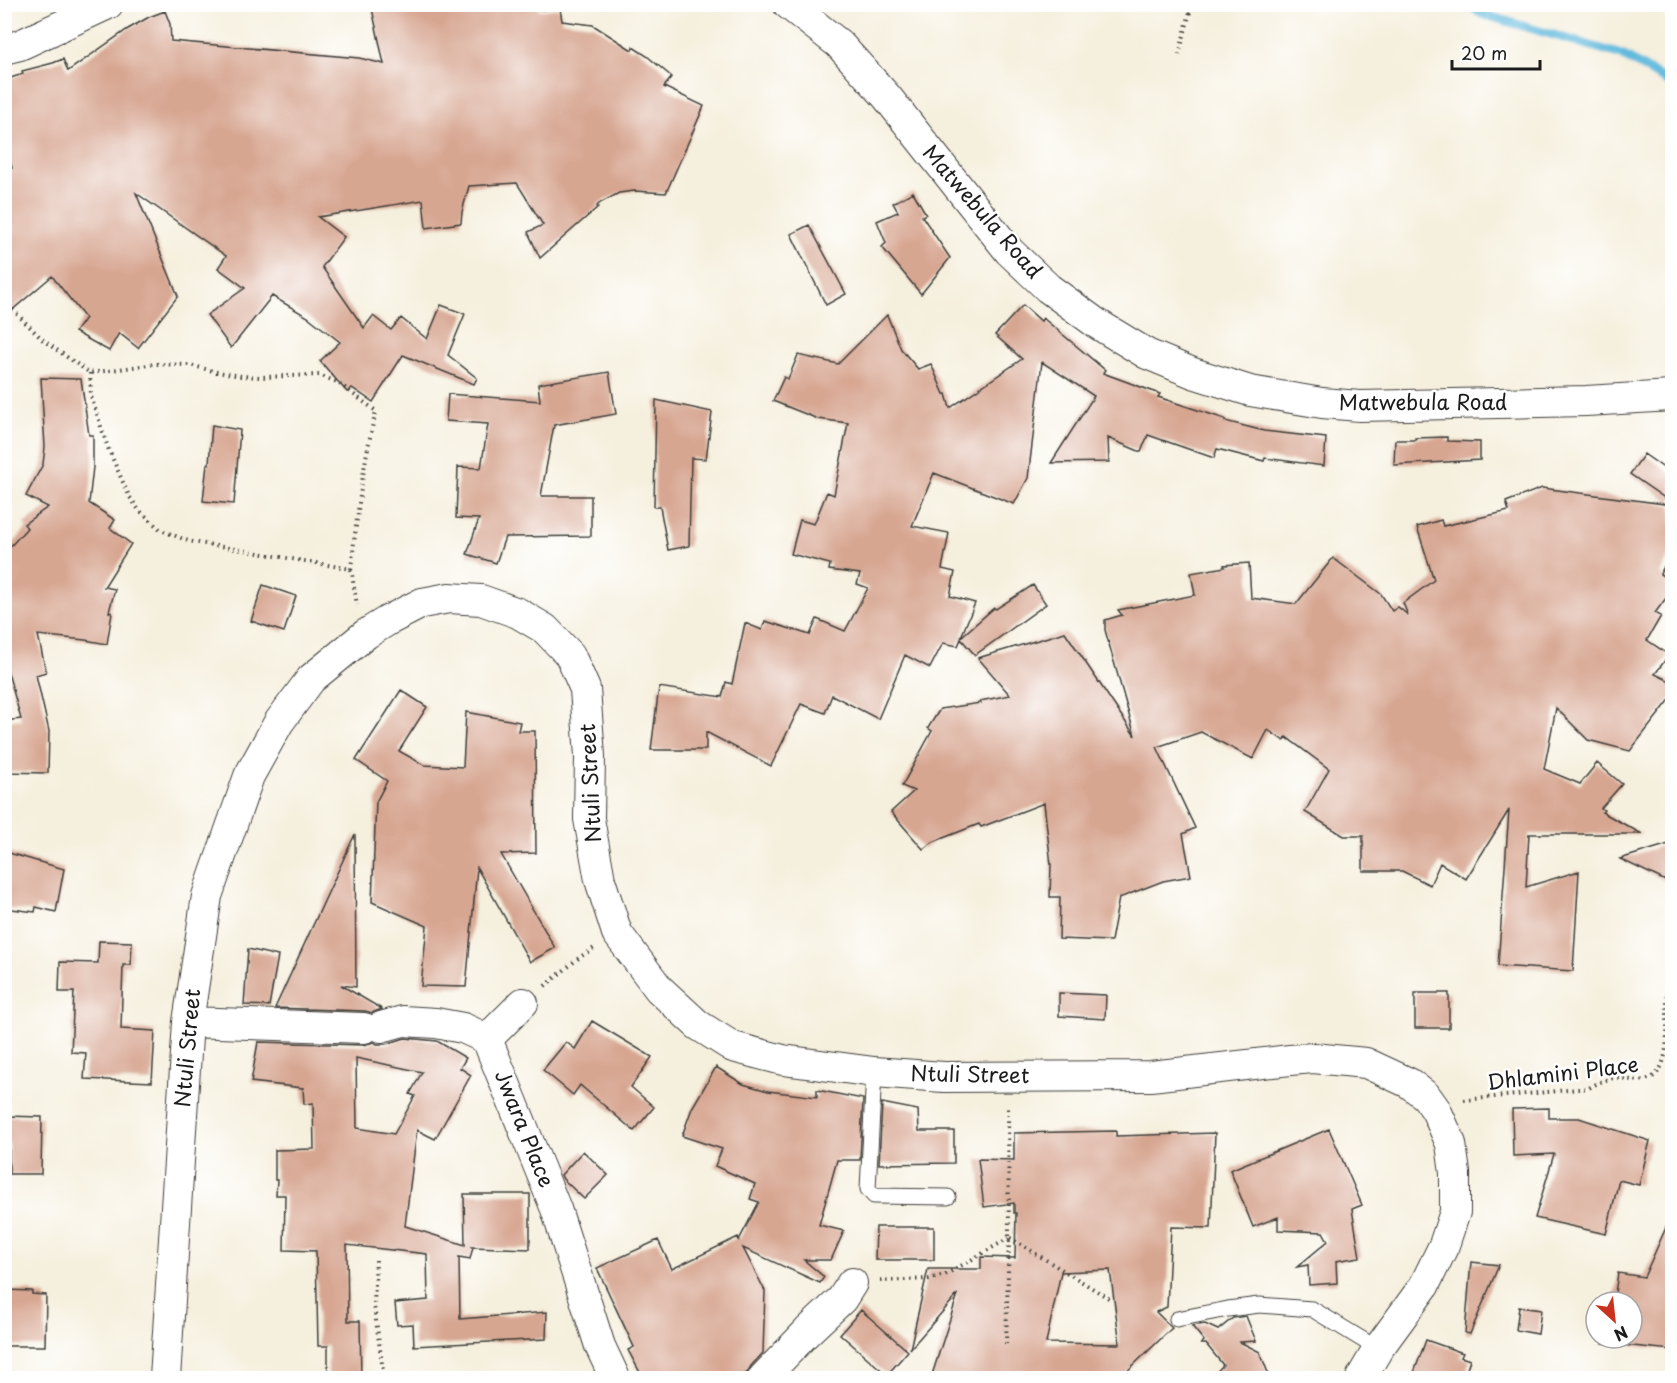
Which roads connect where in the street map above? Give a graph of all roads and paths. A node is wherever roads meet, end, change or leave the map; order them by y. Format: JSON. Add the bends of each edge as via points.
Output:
{"nodes":[{"id":1,"x":108,"y":4,"type":"edge"},
{"id":2,"x":788,"y":4,"type":"edge"},
{"id":3,"x":1192,"y":4,"type":"edge"},
{"id":4,"x":4,"y":49,"type":"edge"},
{"id":5,"x":1179,"y":55,"type":"dead end"},
{"id":6,"x":4,"y":301,"type":"edge"},
{"id":7,"x":90,"y":373,"type":"junction"},
{"id":8,"x":1672,"y":396,"type":"edge"},
{"id":9,"x":351,"y":569,"type":"junction"},
{"id":10,"x":366,"y":634,"type":"junction"},
{"id":11,"x":617,"y":933,"type":"junction"},
{"id":12,"x":1672,"y":969,"type":"edge"},
{"id":13,"x":524,"y":1003,"type":"joint"},
{"id":14,"x":188,"y":1022,"type":"junction"},
{"id":15,"x":487,"y":1039,"type":"junction"},
{"id":16,"x":874,"y":1072,"type":"junction"},
{"id":17,"x":1011,"y":1076,"type":"junction"},
{"id":18,"x":1436,"y":1110,"type":"junction"},
{"id":19,"x":948,"y":1197,"type":"dead end"},
{"id":20,"x":1010,"y":1237,"type":"junction"},
{"id":21,"x":376,"y":1260,"type":"dead end"},
{"id":22,"x":852,"y":1283,"type":"joint"},
{"id":23,"x":1110,"y":1299,"type":"dead end"},
{"id":24,"x":1177,"y":1319,"type":"dead end"},
{"id":25,"x":1006,"y":1344,"type":"dead end"},
{"id":26,"x":1378,"y":1349,"type":"junction"},
{"id":27,"x":165,"y":1378,"type":"edge"},
{"id":28,"x":384,"y":1378,"type":"edge"},
{"id":29,"x":615,"y":1378,"type":"edge"},
{"id":30,"x":763,"y":1378,"type":"edge"},
{"id":31,"x":1361,"y":1378,"type":"edge"}],
"edges":[{"from":1,"to":4,"type":"street"},
{"from":2,"to":8,"type":"street","name":"Matwebula Road","via":[[839,44],[879,88],[1017,258],[1048,288],[1147,354],[1250,391],[1341,405]]},
{"from":3,"to":5,"type":"path"},
{"from":6,"to":7,"type":"path","via":[[44,341]]},
{"from":7,"to":9,"type":"path","via":[[95,406],[125,489],[160,530],[188,542]]},
{"from":7,"to":9,"type":"path","via":[[155,364],[189,365],[241,376],[319,375],[337,382],[376,411],[368,440]]},
{"from":9,"to":10,"type":"path"},
{"from":10,"to":11,"type":"street","name":"Ntuli Street","via":[[422,603],[449,598],[481,600],[545,629],[570,655],[585,689],[589,819],[600,880]]},
{"from":10,"to":14,"type":"street","name":"Ntuli Street","via":[[311,679],[279,722],[249,776],[207,896]]},
{"from":11,"to":13,"type":"path","via":[[580,957]]},
{"from":11,"to":16,"type":"street","name":"Ntuli Street","via":[[659,989],[698,1025],[733,1047],[783,1060]]},
{"from":12,"to":18,"type":"path","name":"Dhlamini Place","via":[[1665,1059],[1650,1079],[1618,1078],[1589,1088],[1461,1100]]},
{"from":13,"to":15,"type":"street"},
{"from":14,"to":15,"type":"street","via":[[372,1028],[403,1021],[463,1028]]},
{"from":14,"to":27,"type":"street","name":"Ntuli Street"},
{"from":15,"to":29,"type":"street","name":"Jwara Place","via":[[556,1209],[600,1346]]},
{"from":16,"to":17,"type":"street","name":"Ntuli Street"},
{"from":16,"to":19,"type":"lane","via":[[868,1190],[874,1196]]},
{"from":17,"to":18,"type":"street","name":"Ntuli Street","via":[[1151,1076],[1313,1058],[1340,1060],[1366,1063],[1409,1083]]},
{"from":17,"to":20,"type":"path"},
{"from":18,"to":26,"type":"street","name":"Ntuli Street","via":[[1451,1144],[1455,1212],[1424,1286]]},
{"from":20,"to":22,"type":"path","via":[[945,1275]]},
{"from":20,"to":23,"type":"path"},
{"from":20,"to":25,"type":"path"},
{"from":21,"to":28,"type":"path","via":[[374,1306]]},
{"from":22,"to":30,"type":"street","via":[[842,1299]]},
{"from":24,"to":26,"type":"lane","via":[[1259,1305],[1312,1310]]},
{"from":26,"to":31,"type":"street","name":"Ntuli Street"}]}
